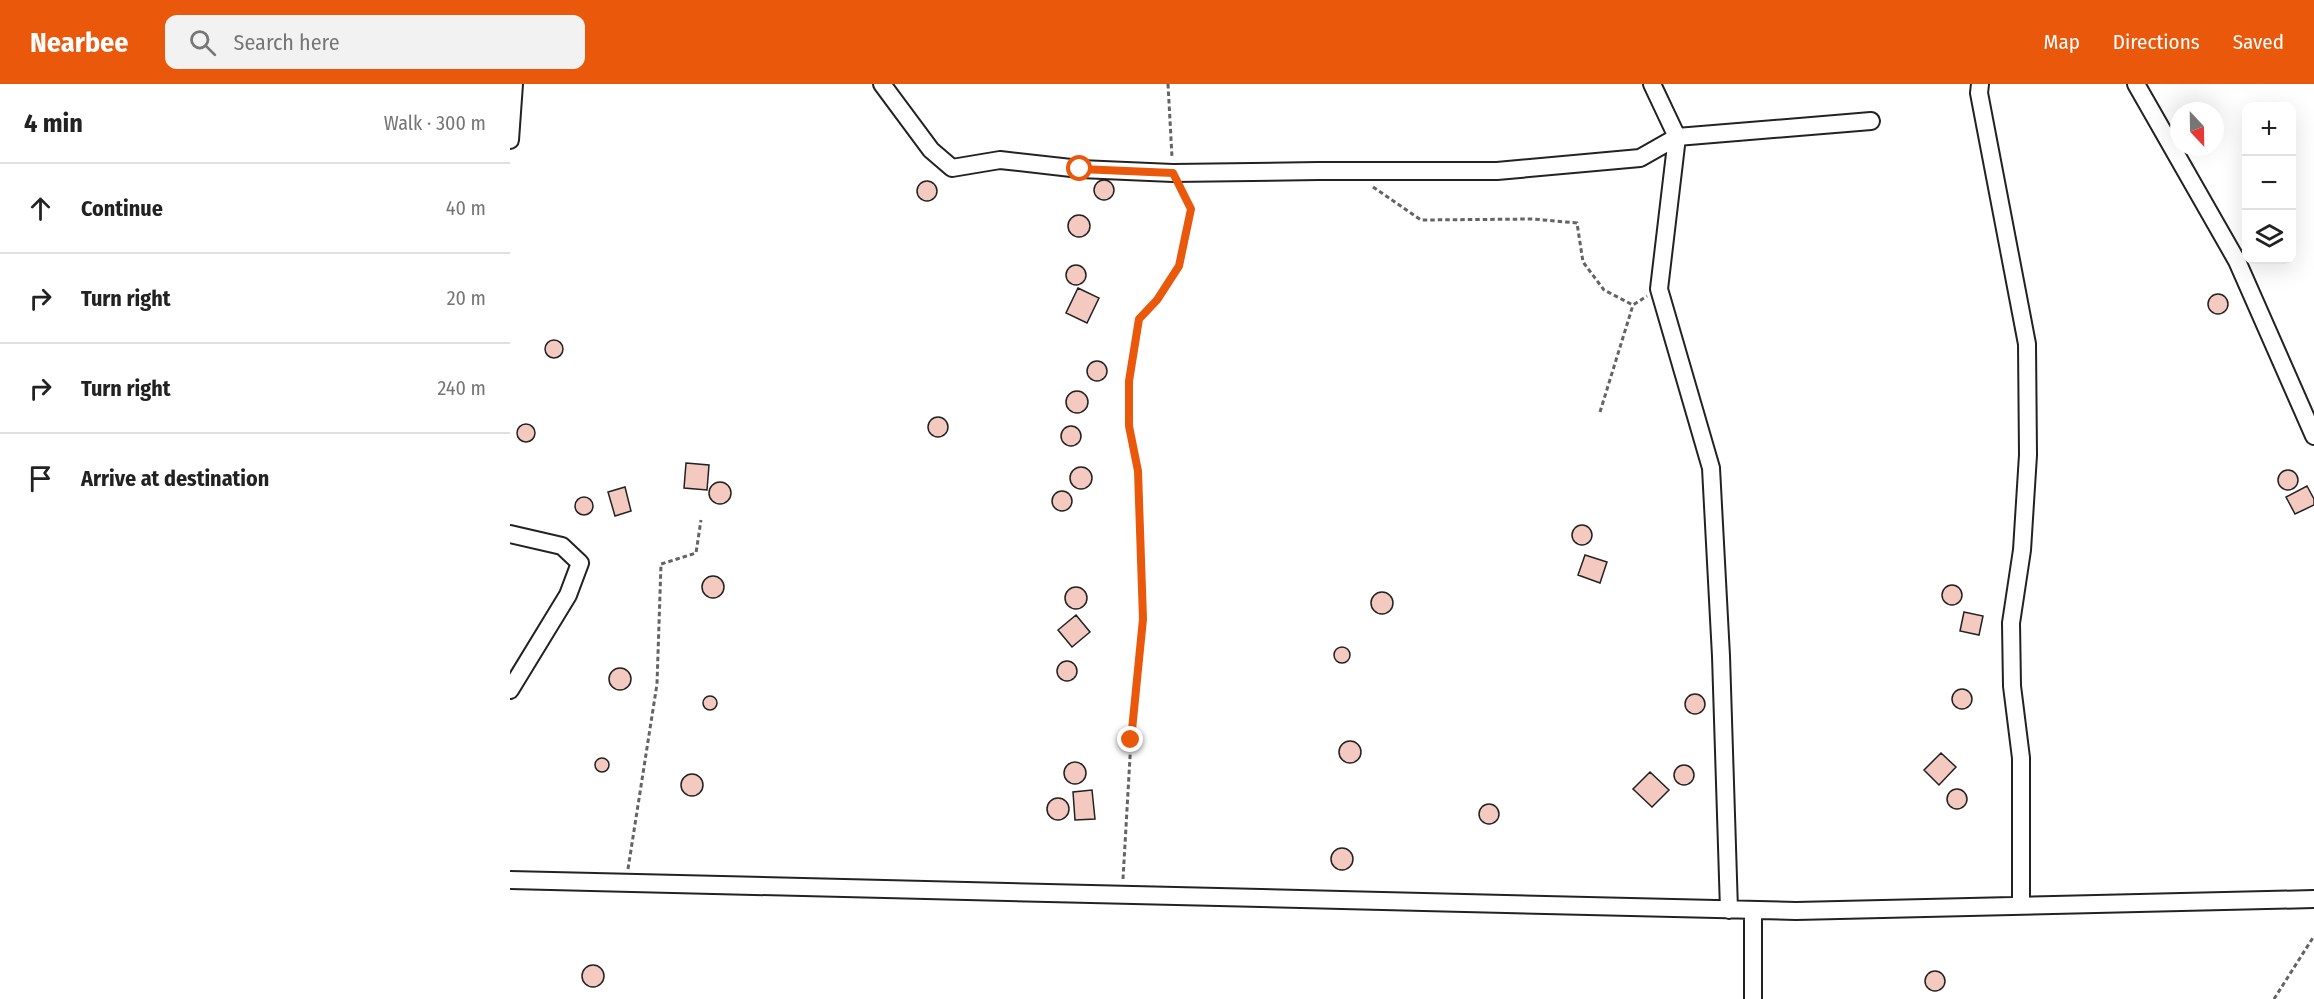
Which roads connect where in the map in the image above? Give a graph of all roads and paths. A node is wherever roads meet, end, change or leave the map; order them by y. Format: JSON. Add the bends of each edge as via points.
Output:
{"nodes":[{"id":1,"x":514,"y":84,"type":"edge"},
{"id":2,"x":882,"y":84,"type":"edge"},
{"id":3,"x":1168,"y":84,"type":"edge"},
{"id":4,"x":1652,"y":84,"type":"edge"},
{"id":5,"x":1980,"y":84,"type":"edge"},
{"id":6,"x":2136,"y":84,"type":"edge"},
{"id":7,"x":1871,"y":121,"type":"dead end"},
{"id":8,"x":1677,"y":137,"type":"junction"},
{"id":9,"x":510,"y":140,"type":"edge"},
{"id":10,"x":1350,"y":171,"type":"junction"},
{"id":11,"x":1173,"y":173,"type":"junction"},
{"id":12,"x":1659,"y":289,"type":"junction"},
{"id":13,"x":1633,"y":305,"type":"junction"},
{"id":14,"x":1600,"y":412,"type":"dead end"},
{"id":15,"x":2314,"y":436,"type":"edge"},
{"id":16,"x":701,"y":520,"type":"dead end"},
{"id":17,"x":510,"y":534,"type":"edge"},
{"id":18,"x":510,"y":690,"type":"edge"},
{"id":19,"x":510,"y":880,"type":"edge"},
{"id":20,"x":626,"y":883,"type":"junction"},
{"id":21,"x":1122,"y":895,"type":"junction"},
{"id":22,"x":2314,"y":899,"type":"edge"},
{"id":23,"x":2020,"y":906,"type":"junction"},
{"id":24,"x":1729,"y":910,"type":"junction"},
{"id":25,"x":1753,"y":910,"type":"junction"},
{"id":26,"x":2314,"y":936,"type":"edge"},
{"id":27,"x":1753,"y":999,"type":"edge"},
{"id":28,"x":2274,"y":999,"type":"edge"}],
"edges":[{"from":1,"to":9,"type":"street"},
{"from":2,"to":11,"type":"street","via":[[930,150],[952,168],[1000,160]]},
{"from":3,"to":11,"type":"path"},
{"from":4,"to":8,"type":"street"},
{"from":5,"to":23,"type":"street","via":[[2027,344],[2028,455],[2022,550],[2011,623],[2012,686],[2021,758]]},
{"from":6,"to":15,"type":"street","via":[[2237,261]]},
{"from":7,"to":8,"type":"street"},
{"from":8,"to":10,"type":"street","via":[[1640,158],[1497,171]]},
{"from":8,"to":12,"type":"street"},
{"from":10,"to":11,"type":"street"},
{"from":10,"to":13,"type":"path","via":[[1421,220],[1533,219],[1577,224],[1583,262],[1604,291]]},
{"from":11,"to":21,"type":"path","via":[[1191,209],[1179,266],[1139,319],[1129,381],[1129,426],[1138,471],[1143,619]]},
{"from":12,"to":13,"type":"path"},
{"from":12,"to":24,"type":"street","via":[[1711,468]]},
{"from":13,"to":14,"type":"path"},
{"from":16,"to":20,"type":"path","via":[[696,553],[661,564],[657,684]]},
{"from":17,"to":18,"type":"street","via":[[562,546],[580,563],[568,595]]},
{"from":19,"to":20,"type":"street"},
{"from":20,"to":21,"type":"street"},
{"from":21,"to":24,"type":"street"},
{"from":22,"to":23,"type":"street"},
{"from":23,"to":25,"type":"street"},
{"from":24,"to":25,"type":"street"},
{"from":25,"to":27,"type":"street"},
{"from":26,"to":28,"type":"path"}]}
